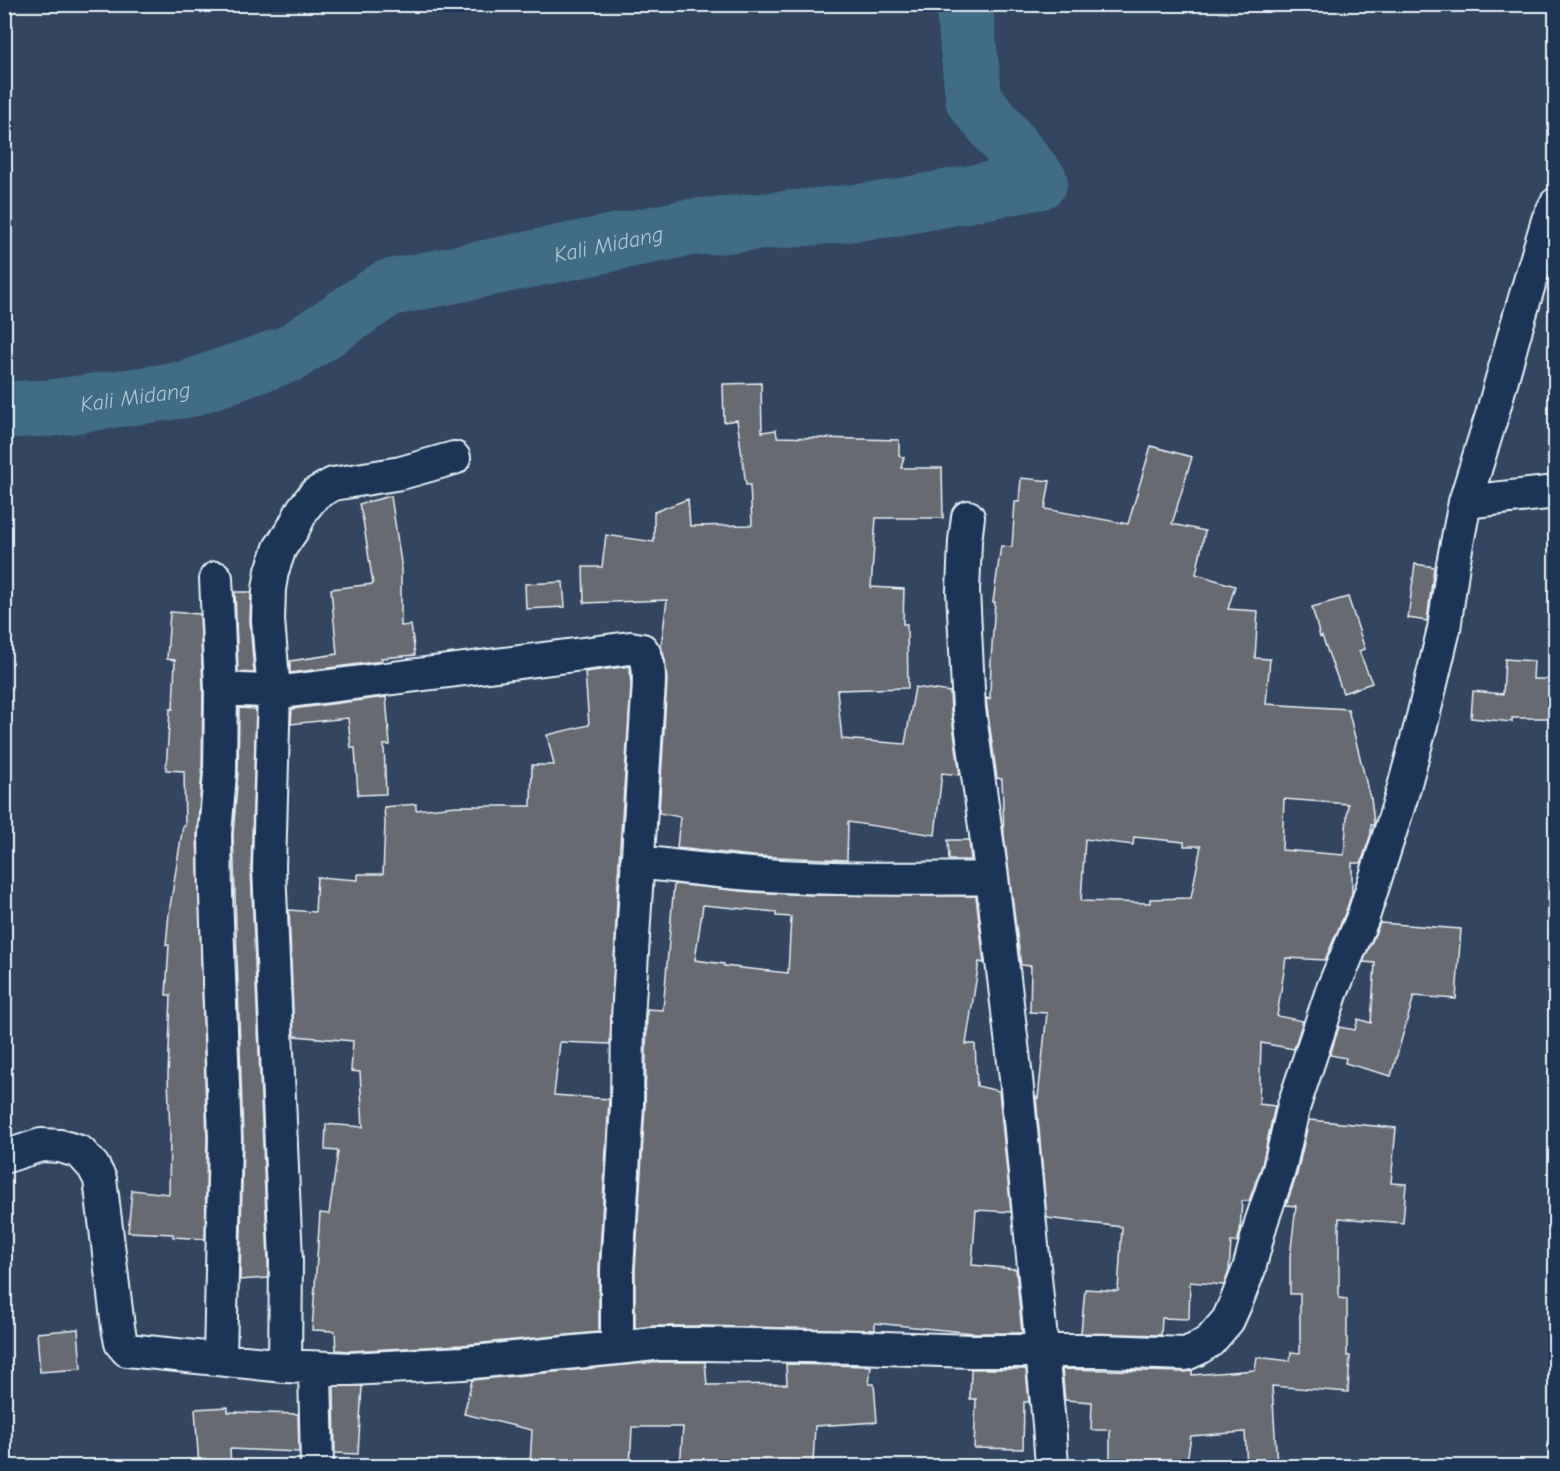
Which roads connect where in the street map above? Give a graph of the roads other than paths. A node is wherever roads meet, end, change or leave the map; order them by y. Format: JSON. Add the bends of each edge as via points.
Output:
{"nodes":[{"id":1,"x":1556,"y":204,"type":"edge"},
{"id":2,"x":453,"y":458,"type":"dead end"},
{"id":3,"x":1556,"y":492,"type":"edge"},
{"id":4,"x":1465,"y":502,"type":"junction"},
{"id":5,"x":968,"y":517,"type":"dead end"},
{"id":6,"x":216,"y":578,"type":"dead end"},
{"id":7,"x":220,"y":689,"type":"junction"},
{"id":8,"x":274,"y":692,"type":"junction"},
{"id":9,"x":637,"y":862,"type":"junction"},
{"id":10,"x":992,"y":878,"type":"junction"},
{"id":11,"x":4,"y":1157,"type":"edge"},
{"id":12,"x":617,"y":1348,"type":"junction"},
{"id":13,"x":1041,"y":1351,"type":"junction"},
{"id":14,"x":219,"y":1358,"type":"junction"},
{"id":15,"x":300,"y":1367,"type":"junction"},
{"id":16,"x":317,"y":1467,"type":"edge"},
{"id":17,"x":1052,"y":1467,"type":"edge"}],
"edges":[{"from":1,"to":4,"type":"street"},
{"from":2,"to":8,"type":"street","via":[[401,473],[333,484],[315,494],[303,509],[280,548],[268,589]]},
{"from":3,"to":4,"type":"street"},
{"from":4,"to":13,"type":"street","via":[[1444,629],[1401,798],[1363,917],[1332,991],[1294,1105],[1249,1269],[1228,1320],[1210,1341],[1186,1354]]},
{"from":5,"to":10,"type":"street","via":[[963,591],[969,709]]},
{"from":6,"to":7,"type":"street"},
{"from":7,"to":8,"type":"street"},
{"from":7,"to":14,"type":"street","via":[[215,834],[225,1139]]},
{"from":8,"to":9,"type":"street","via":[[630,648],[642,650],[648,661],[648,700]]},
{"from":8,"to":15,"type":"street","via":[[268,868],[286,1260]]},
{"from":9,"to":10,"type":"street","via":[[796,877]]},
{"from":9,"to":12,"type":"street","via":[[617,1269]]},
{"from":10,"to":13,"type":"street","via":[[1016,1078]]},
{"from":11,"to":14,"type":"street","via":[[41,1145],[60,1146],[80,1152],[93,1166],[100,1179],[118,1327],[125,1348]]},
{"from":12,"to":13,"type":"street","via":[[704,1344]]},
{"from":12,"to":15,"type":"street","via":[[463,1363],[350,1369]]},
{"from":13,"to":17,"type":"street"},
{"from":14,"to":15,"type":"street"},
{"from":15,"to":16,"type":"street"}]}
